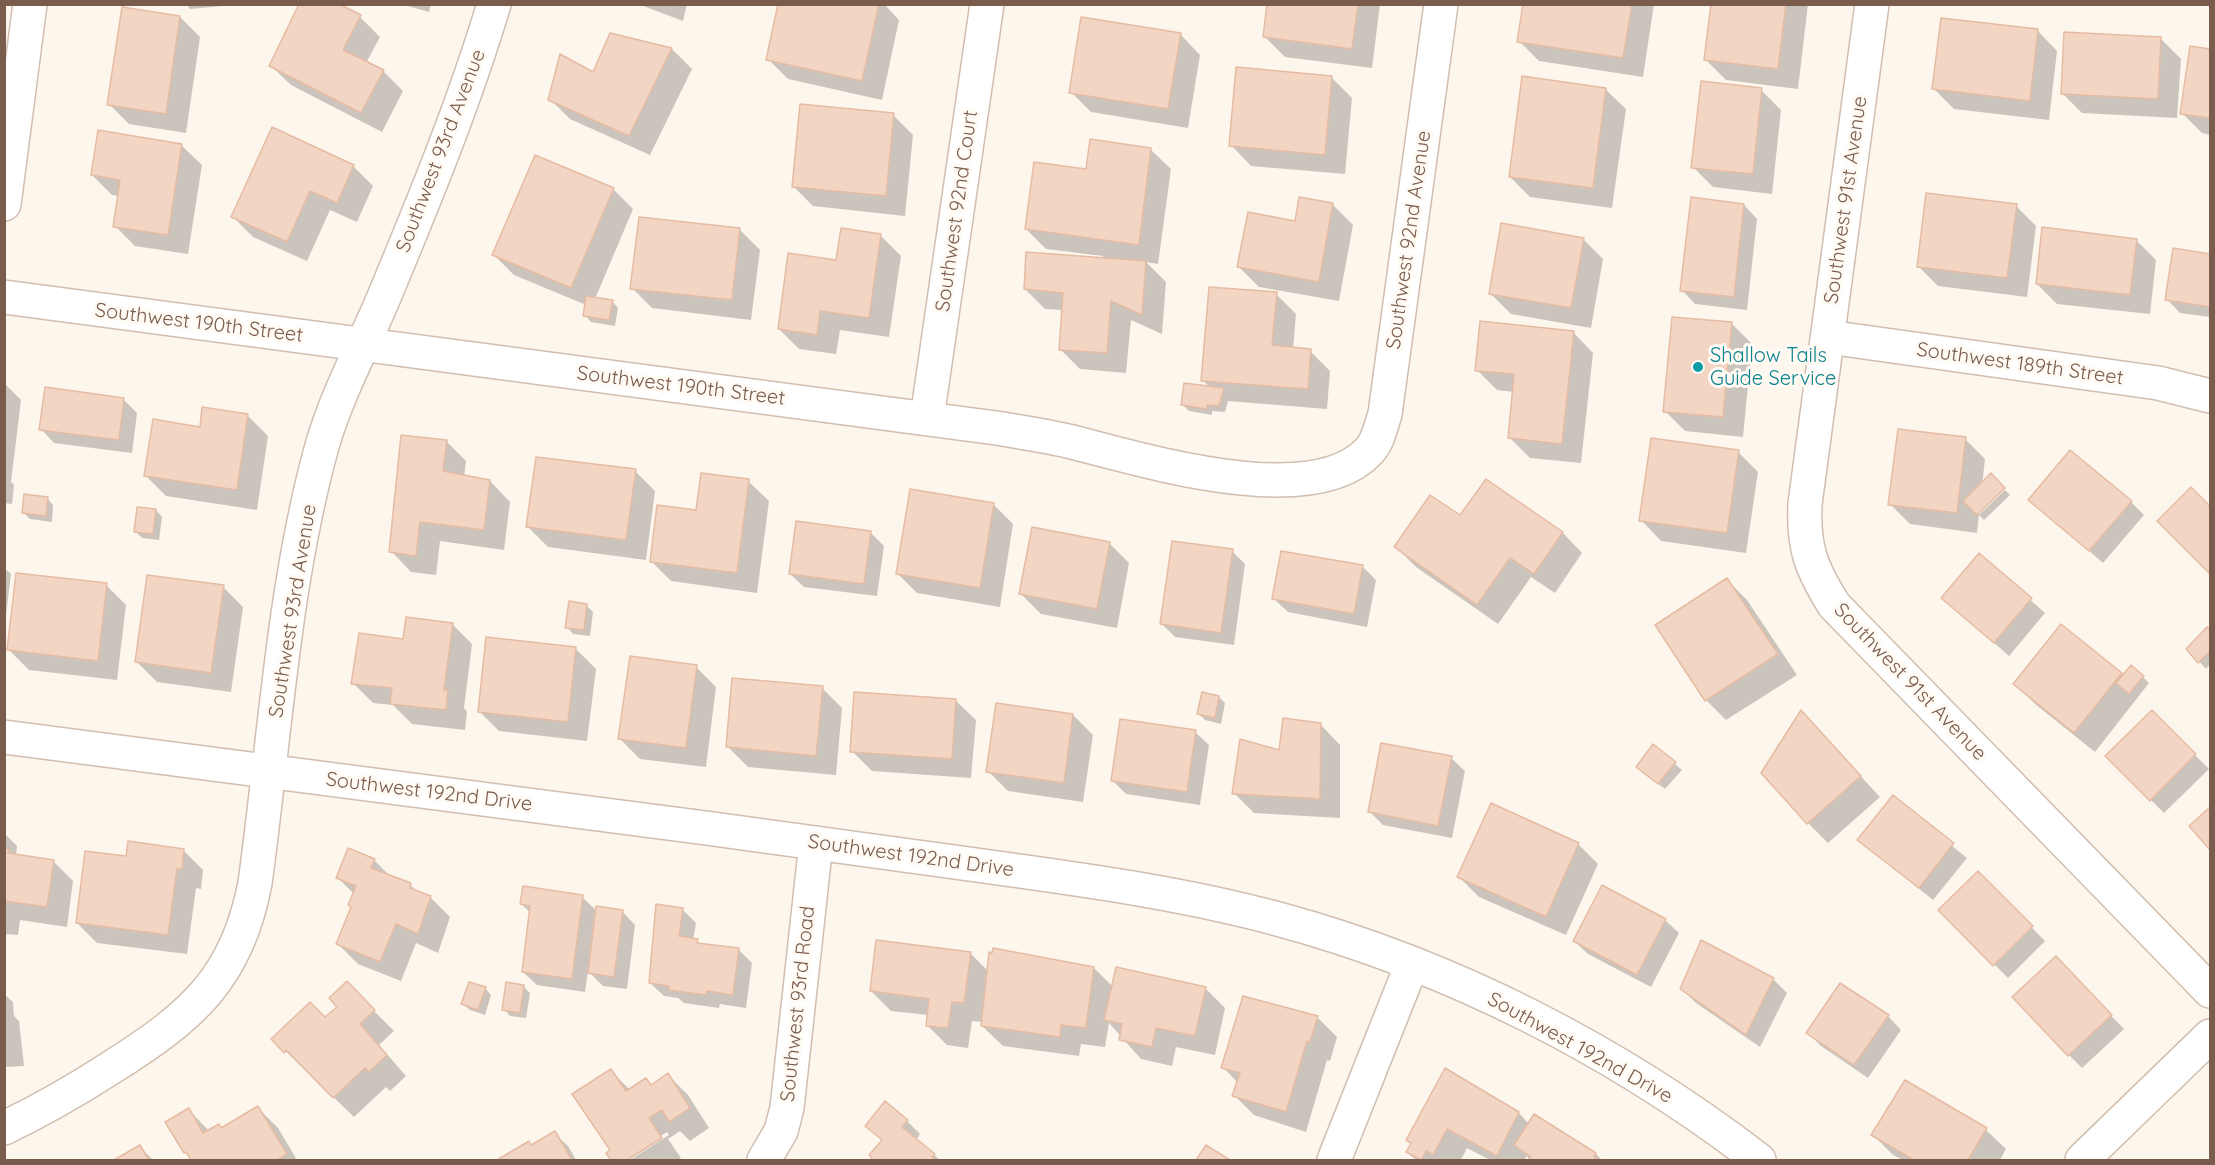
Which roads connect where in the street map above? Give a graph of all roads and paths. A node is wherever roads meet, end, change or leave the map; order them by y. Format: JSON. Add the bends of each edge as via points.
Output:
{"nodes":[{"id":1,"x":30,"y":4,"type":"edge"},
{"id":2,"x":494,"y":4,"type":"edge"},
{"id":3,"x":987,"y":4,"type":"edge"},
{"id":4,"x":1442,"y":4,"type":"edge"},
{"id":5,"x":1872,"y":4,"type":"edge"},
{"id":6,"x":4,"y":204,"type":"edge"},
{"id":7,"x":4,"y":297,"type":"edge"},
{"id":8,"x":1828,"y":338,"type":"junction"},
{"id":9,"x":364,"y":344,"type":"junction"},
{"id":10,"x":2211,"y":396,"type":"edge"},
{"id":11,"x":927,"y":418,"type":"junction"},
{"id":12,"x":1353,"y":464,"type":"joint"},
{"id":13,"x":4,"y":737,"type":"edge"},
{"id":14,"x":269,"y":772,"type":"junction"},
{"id":15,"x":816,"y":843,"type":"junction"},
{"id":16,"x":1412,"y":964,"type":"junction"},
{"id":17,"x":2211,"y":991,"type":"edge"},
{"id":18,"x":2211,"y":1036,"type":"edge"},
{"id":19,"x":4,"y":1128,"type":"edge"},
{"id":20,"x":764,"y":1161,"type":"edge"},
{"id":21,"x":1334,"y":1161,"type":"edge"},
{"id":22,"x":1759,"y":1161,"type":"edge"},
{"id":23,"x":2082,"y":1161,"type":"edge"}],
"edges":[{"from":1,"to":6,"type":"street"},
{"from":2,"to":9,"type":"street","name":"Southwest 93rd Avenue","via":[[457,116]]},
{"from":3,"to":11,"type":"street","name":"Southwest 92nd Court"},
{"from":4,"to":12,"type":"street","name":"Southwest 92nd Avenue","via":[[1385,414],[1370,450]]},
{"from":5,"to":8,"type":"street","name":"Southwest 91st Avenue"},
{"from":7,"to":9,"type":"street","name":"Southwest 190th Street"},
{"from":8,"to":10,"type":"street","name":"Southwest 189th Street","via":[[2158,383]]},
{"from":8,"to":17,"type":"street","name":"Southwest 91st Avenue","via":[[1805,504],[1806,549],[1814,573],[1834,605]]},
{"from":9,"to":11,"type":"street","name":"Southwest 190th Street"},
{"from":9,"to":14,"type":"street","name":"Southwest 93rd Avenue","via":[[336,404],[312,487]]},
{"from":11,"to":12,"type":"street","name":"Southwest 190th Street","via":[[1038,435],[1149,462],[1238,477],[1301,480]]},
{"from":13,"to":14,"type":"street","name":"Southwest 192nd Drive"},
{"from":14,"to":15,"type":"street","name":"Southwest 192nd Drive"},
{"from":14,"to":19,"type":"street","name":"Southwest 93rd Avenue","via":[[250,909],[241,938],[205,997],[144,1047]]},
{"from":15,"to":16,"type":"street","name":"Southwest 192nd Drive","via":[[1185,896],[1281,920]]},
{"from":15,"to":20,"type":"street","name":"Southwest 93rd Road","via":[[787,1108],[781,1131]]},
{"from":16,"to":21,"type":"street"},
{"from":16,"to":22,"type":"street","name":"Southwest 192nd Drive","via":[[1533,1018],[1616,1063],[1713,1125]]},
{"from":18,"to":23,"type":"street"}]}
